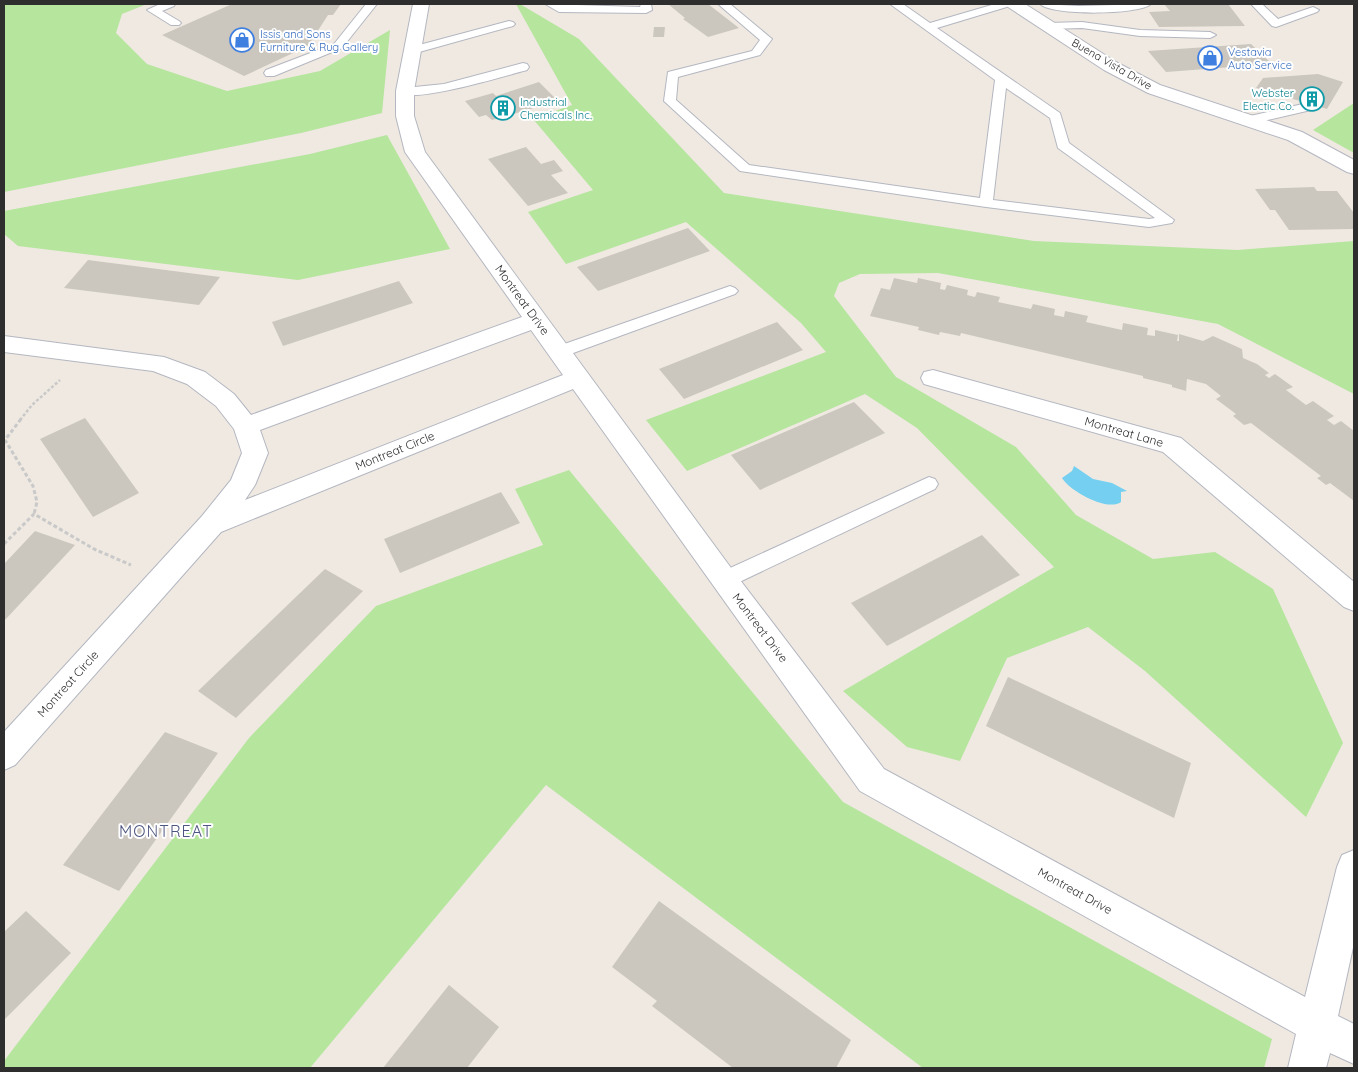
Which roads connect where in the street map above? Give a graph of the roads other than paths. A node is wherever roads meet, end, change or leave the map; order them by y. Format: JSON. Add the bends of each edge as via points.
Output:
{"nodes":[{"id":1,"x":170,"y":4,"type":"edge"},
{"id":2,"x":371,"y":4,"type":"edge"},
{"id":3,"x":421,"y":4,"type":"edge"},
{"id":4,"x":553,"y":4,"type":"edge"},
{"id":5,"x":646,"y":4,"type":"edge"},
{"id":6,"x":724,"y":4,"type":"edge"},
{"id":7,"x":896,"y":4,"type":"edge"},
{"id":8,"x":1006,"y":4,"type":"edge"},
{"id":9,"x":1014,"y":4,"type":"edge"},
{"id":10,"x":1046,"y":4,"type":"edge"},
{"id":11,"x":1056,"y":4,"type":"edge"},
{"id":12,"x":1145,"y":4,"type":"edge"},
{"id":13,"x":1256,"y":4,"type":"edge"},
{"id":14,"x":620,"y":7,"type":"edge"},
{"id":15,"x":1072,"y":7,"type":"edge"},
{"id":16,"x":1313,"y":10,"type":"dead end"},
{"id":17,"x":175,"y":23,"type":"dead end"},
{"id":18,"x":510,"y":24,"type":"dead end"},
{"id":19,"x":1048,"y":26,"type":"junction"},
{"id":20,"x":928,"y":27,"type":"junction"},
{"id":21,"x":1210,"y":35,"type":"dead end"},
{"id":22,"x":412,"y":50,"type":"junction"},
{"id":23,"x":524,"y":67,"type":"dead end"},
{"id":24,"x":270,"y":73,"type":"dead end"},
{"id":25,"x":1001,"y":79,"type":"junction"},
{"id":26,"x":405,"y":92,"type":"junction"},
{"id":27,"x":1307,"y":107,"type":"dead end"},
{"id":28,"x":1250,"y":120,"type":"junction"},
{"id":29,"x":1354,"y":168,"type":"edge"},
{"id":30,"x":986,"y":204,"type":"junction"},
{"id":31,"x":730,"y":291,"type":"dead end"},
{"id":32,"x":536,"y":320,"type":"junction"},
{"id":33,"x":4,"y":344,"type":"edge"},
{"id":34,"x":559,"y":352,"type":"junction"},
{"id":35,"x":578,"y":378,"type":"junction"},
{"id":36,"x":933,"y":378,"type":"dead end"},
{"id":37,"x":246,"y":426,"type":"junction"},
{"id":38,"x":929,"y":484,"type":"dead end"},
{"id":39,"x":212,"y":524,"type":"junction"},
{"id":40,"x":724,"y":580,"type":"junction"},
{"id":41,"x":1354,"y":599,"type":"edge"},
{"id":42,"x":4,"y":755,"type":"edge"},
{"id":43,"x":1354,"y":867,"type":"edge"},
{"id":44,"x":1318,"y":1024,"type":"junction"},
{"id":45,"x":1354,"y":1045,"type":"edge"},
{"id":46,"x":1307,"y":1068,"type":"edge"}],
"edges":[{"from":1,"to":17,"type":"lane","via":[[153,10]]},
{"from":2,"to":24,"type":"lane","via":[[338,46]]},
{"from":3,"to":22,"type":"street","name":"Montreat Drive"},
{"from":4,"to":14,"type":"lane","via":[[559,9]]},
{"from":5,"to":14,"type":"lane","via":[[646,10]]},
{"from":6,"to":30,"type":"lane","via":[[766,39],[756,53],[672,75],[670,101],[744,168]]},
{"from":7,"to":20,"type":"lane"},
{"from":8,"to":20,"type":"lane"},
{"from":9,"to":19,"type":"street","name":"Buena Vista Drive"},
{"from":10,"to":15,"type":"lane"},
{"from":11,"to":15,"type":"lane"},
{"from":12,"to":15,"type":"lane"},
{"from":13,"to":16,"type":"lane","via":[[1276,24]]},
{"from":18,"to":22,"type":"lane"},
{"from":19,"to":21,"type":"lane"},
{"from":19,"to":28,"type":"street","name":"Buena Vista Drive","via":[[1110,66],[1154,89]]},
{"from":20,"to":25,"type":"lane"},
{"from":22,"to":26,"type":"street","name":"Montreat Drive"},
{"from":23,"to":26,"type":"lane","via":[[444,88]]},
{"from":25,"to":30,"type":"lane"},
{"from":25,"to":30,"type":"lane","via":[[1056,116],[1063,145],[1167,220],[1149,223]]},
{"from":26,"to":32,"type":"street","name":"Montreat Drive","via":[[405,116],[415,152]]},
{"from":27,"to":28,"type":"lane"},
{"from":28,"to":29,"type":"street","name":"Buena Vista Drive","via":[[1295,136]]},
{"from":31,"to":34,"type":"lane"},
{"from":32,"to":34,"type":"street","name":"Montreat Drive"},
{"from":32,"to":37,"type":"street"},
{"from":33,"to":37,"type":"street","name":"Montreat Circle","via":[[156,363],[196,378],[225,400]]},
{"from":34,"to":35,"type":"street","name":"Montreat Drive"},
{"from":35,"to":39,"type":"street","name":"Montreat Circle"},
{"from":35,"to":40,"type":"street","name":"Montreat Drive"},
{"from":36,"to":41,"type":"street","name":"Montreat Lane","via":[[1172,445]]},
{"from":37,"to":39,"type":"street","name":"Montreat Circle","via":[[255,453],[242,485]]},
{"from":38,"to":40,"type":"lane"},
{"from":39,"to":42,"type":"street","name":"Montreat Circle"},
{"from":40,"to":44,"type":"street","name":"Montreat Drive","via":[[872,780]]},
{"from":43,"to":44,"type":"street"},
{"from":44,"to":45,"type":"street","name":"Montreat Drive"},
{"from":44,"to":46,"type":"street"}]}
